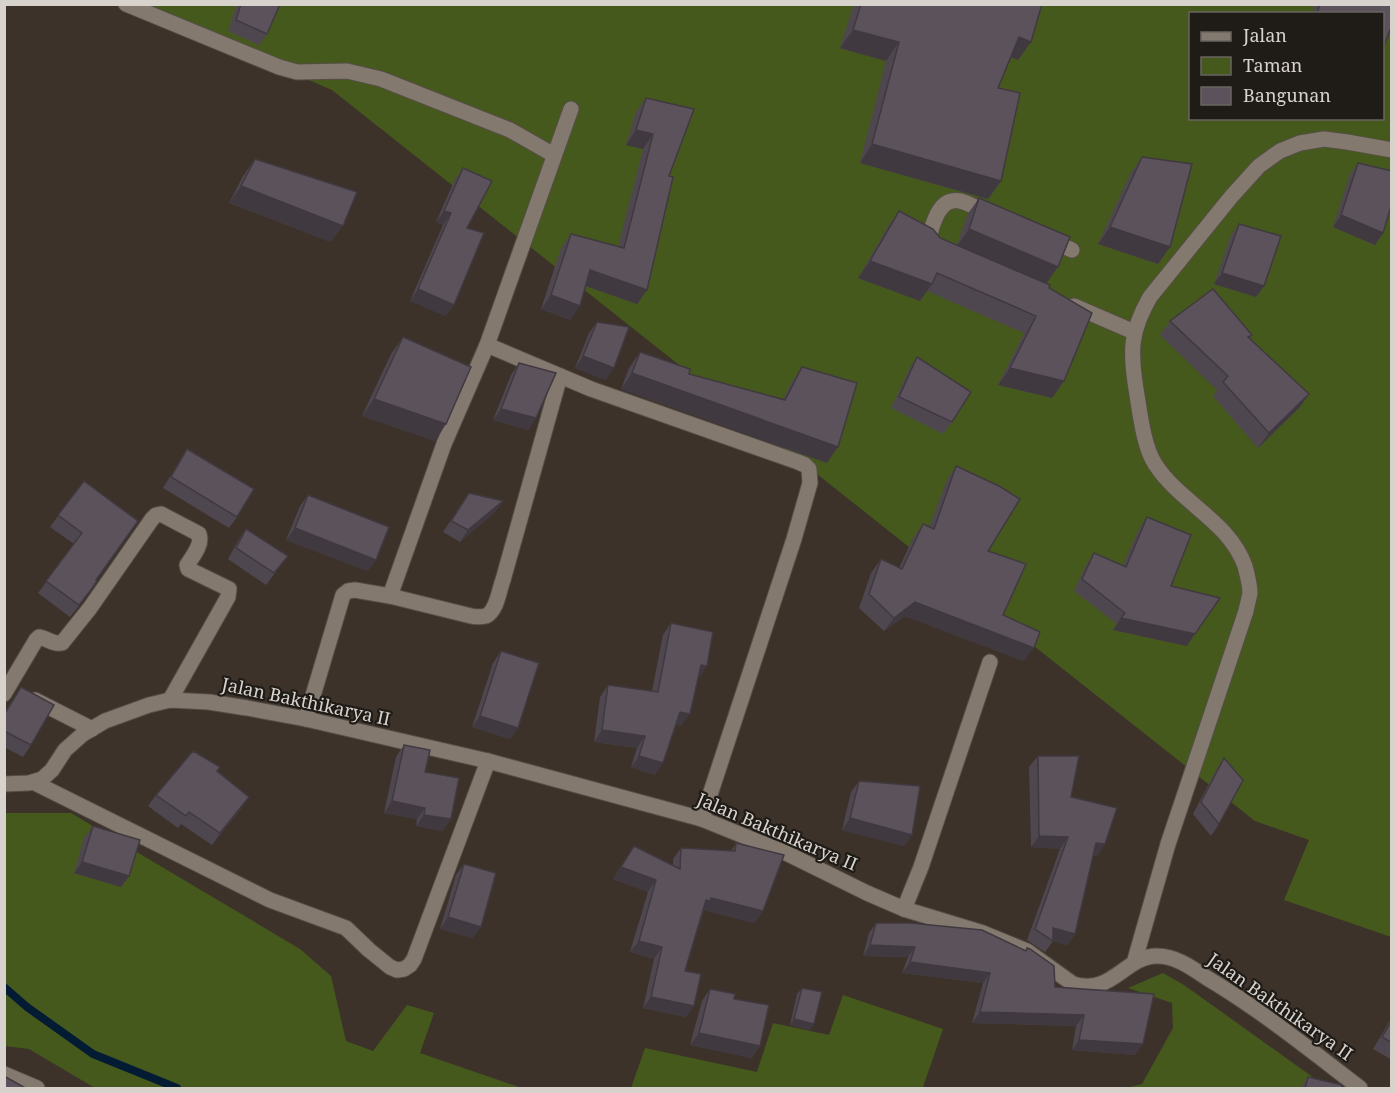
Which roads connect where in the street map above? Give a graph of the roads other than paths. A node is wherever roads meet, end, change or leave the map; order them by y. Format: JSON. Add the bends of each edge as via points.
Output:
{"nodes":[{"id":1,"x":126,"y":4,"type":"edge"},
{"id":2,"x":571,"y":109,"type":"dead end"},
{"id":3,"x":1392,"y":150,"type":"edge"},
{"id":4,"x":554,"y":155,"type":"junction"},
{"id":5,"x":1009,"y":222,"type":"edge"},
{"id":6,"x":1040,"y":236,"type":"edge"},
{"id":7,"x":942,"y":250,"type":"edge"},
{"id":8,"x":1072,"y":250,"type":"dead end"},
{"id":9,"x":1060,"y":300,"type":"edge"},
{"id":10,"x":1134,"y":332,"type":"junction"},
{"id":11,"x":487,"y":345,"type":"junction"},
{"id":12,"x":560,"y":376,"type":"junction"},
{"id":13,"x":390,"y":596,"type":"junction"},
{"id":14,"x":990,"y":662,"type":"dead end"},
{"id":15,"x":7,"y":690,"type":"edge"},
{"id":16,"x":170,"y":700,"type":"junction"},
{"id":17,"x":306,"y":719,"type":"junction"},
{"id":18,"x":92,"y":729,"type":"junction"},
{"id":19,"x":488,"y":762,"type":"junction"},
{"id":20,"x":35,"y":783,"type":"junction"},
{"id":21,"x":4,"y":784,"type":"edge"},
{"id":22,"x":702,"y":819,"type":"junction"},
{"id":23,"x":904,"y":909,"type":"junction"},
{"id":24,"x":1134,"y":963,"type":"junction"},
{"id":25,"x":4,"y":1074,"type":"edge"},
{"id":26,"x":37,"y":1089,"type":"edge"},
{"id":27,"x":1360,"y":1089,"type":"edge"}],
"edges":[{"from":1,"to":4,"type":"street","via":[[279,68],[297,72],[347,71],[381,79],[510,130]]},
{"from":2,"to":4,"type":"street"},
{"from":3,"to":10,"type":"street","via":[[1324,139],[1280,151],[1238,189],[1149,297]]},
{"from":4,"to":11,"type":"street"},
{"from":5,"to":7,"type":"street","via":[[957,200],[948,202],[939,208],[929,238],[932,246]]},
{"from":6,"to":8,"type":"street"},
{"from":9,"to":10,"type":"street"},
{"from":10,"to":24,"type":"street","via":[[1134,378],[1154,463],[1170,483],[1224,531],[1241,555],[1250,592],[1168,844]]},
{"from":11,"to":12,"type":"street"},
{"from":11,"to":13,"type":"street","via":[[444,444]]},
{"from":12,"to":13,"type":"street","via":[[503,580],[488,615],[471,616]]},
{"from":12,"to":22,"type":"street","via":[[798,462],[810,471],[794,538]]},
{"from":13,"to":17,"type":"street","via":[[355,590],[343,596]]},
{"from":14,"to":23,"type":"street"},
{"from":15,"to":16,"type":"street","via":[[38,638],[58,644],[63,641],[152,519],[162,514],[200,535],[188,569],[229,589]]},
{"from":15,"to":18,"type":"street"},
{"from":16,"to":17,"type":"street","name":"Jalan Bakthikarya II","via":[[209,702]]},
{"from":16,"to":18,"type":"street","name":"Jalan Bakthikarya II"},
{"from":17,"to":19,"type":"street","name":"Jalan Bakthikarya II"},
{"from":18,"to":20,"type":"street","name":"Jalan Bakthikarya II","via":[[72,742],[52,770]]},
{"from":19,"to":20,"type":"street","via":[[414,959],[397,970],[346,928],[270,900]]},
{"from":19,"to":22,"type":"street","name":"Jalan Bakthikarya II"},
{"from":20,"to":21,"type":"street"},
{"from":22,"to":23,"type":"street","name":"Jalan Bakthikarya II"},
{"from":23,"to":24,"type":"street","name":"Jalan Bakthikarya II","via":[[1027,951],[1079,986],[1094,987]]},
{"from":24,"to":27,"type":"street","name":"Jalan Bakthikarya II","via":[[1158,956],[1188,966],[1302,1043]]},
{"from":25,"to":26,"type":"street"}]}
